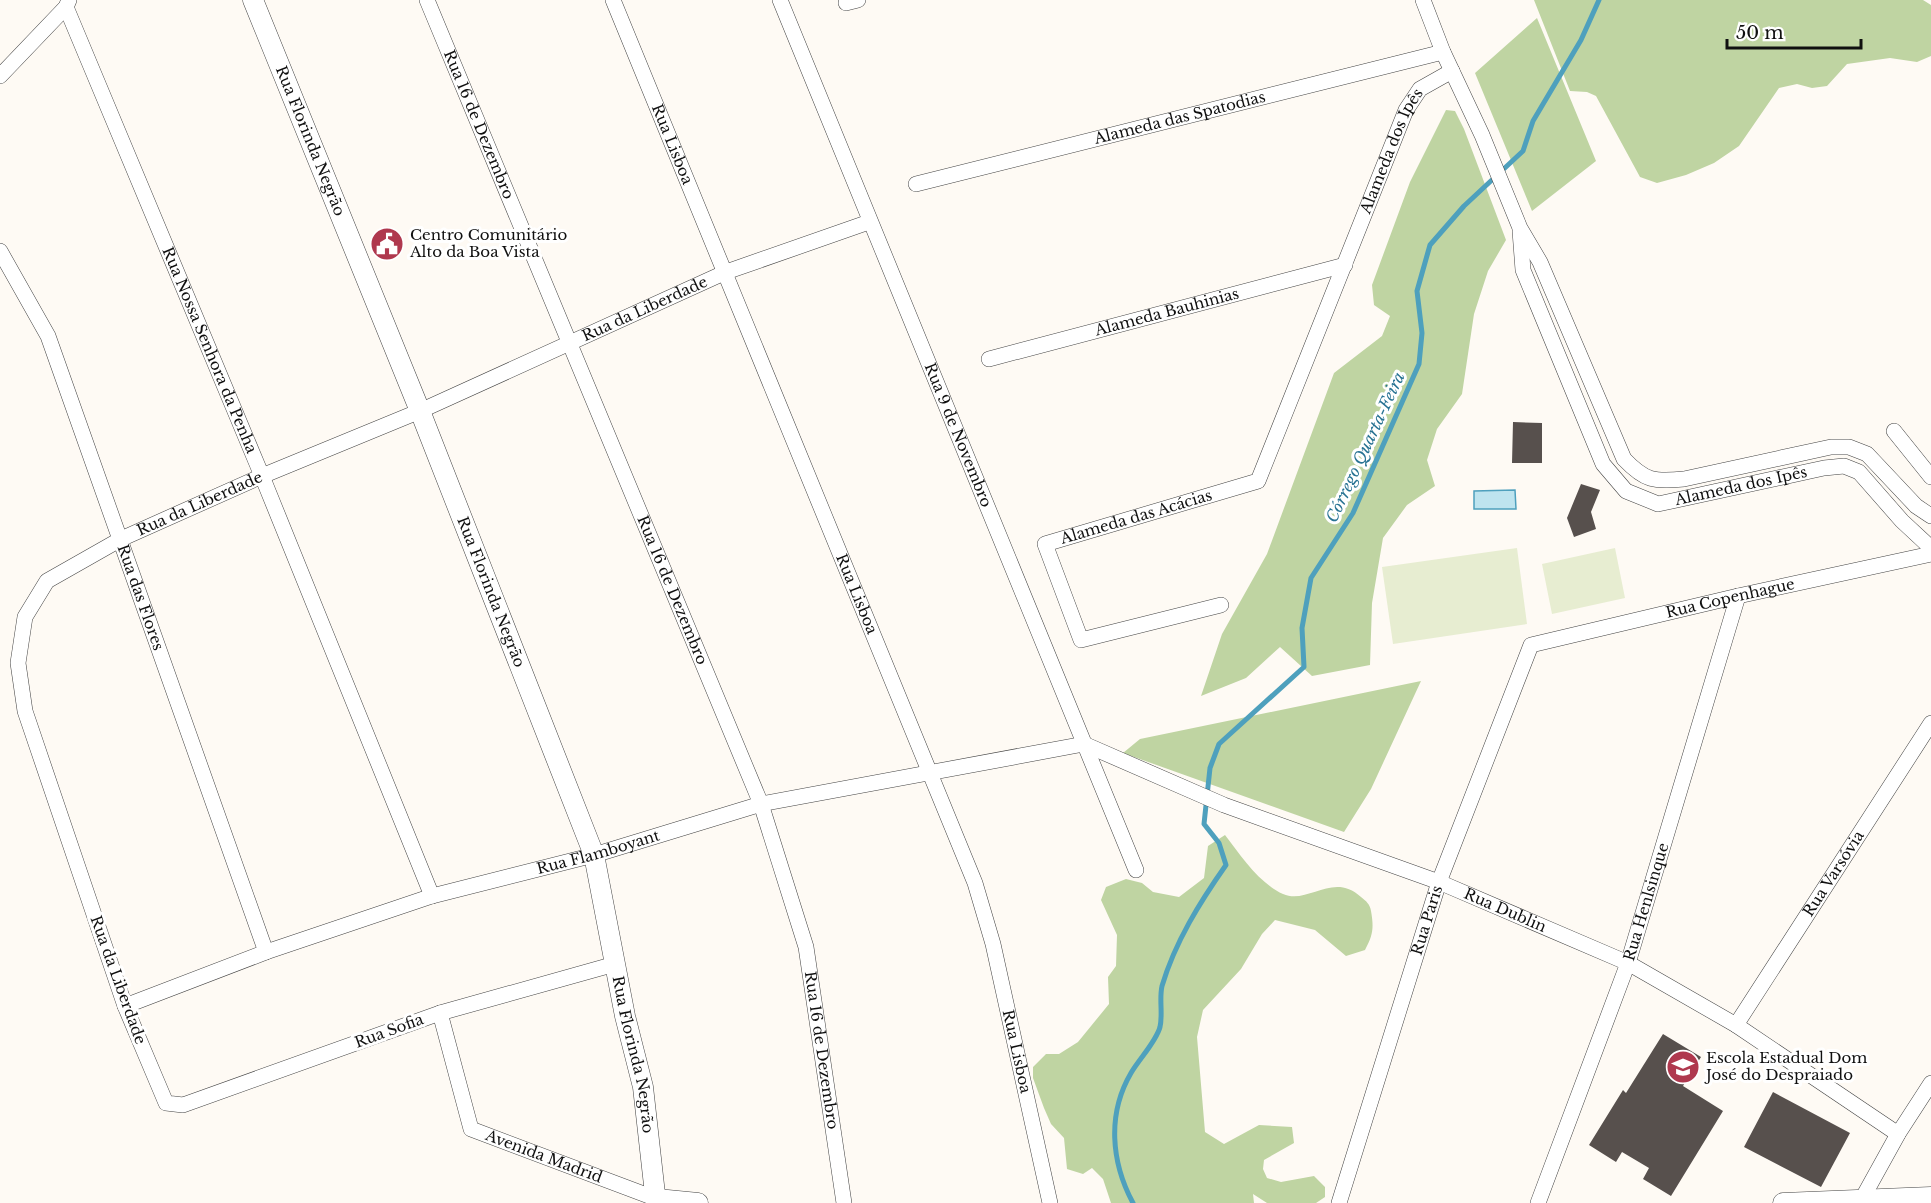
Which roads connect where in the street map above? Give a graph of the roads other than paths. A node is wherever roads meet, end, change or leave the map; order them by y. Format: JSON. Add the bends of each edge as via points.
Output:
{"nodes":[{"id":1,"x":253,"y":0,"type":"edge"},
{"id":2,"x":427,"y":0,"type":"edge"},
{"id":3,"x":613,"y":0,"type":"edge"},
{"id":4,"x":780,"y":0,"type":"edge"},
{"id":5,"x":1423,"y":0,"type":"edge"},
{"id":6,"x":67,"y":3,"type":"edge"},
{"id":7,"x":1443,"y":52,"type":"junction"},
{"id":8,"x":1452,"y":71,"type":"junction"},
{"id":9,"x":0,"y":76,"type":"edge"},
{"id":10,"x":916,"y":184,"type":"dead end"},
{"id":11,"x":869,"y":222,"type":"junction"},
{"id":12,"x":1520,"y":228,"type":"junction"},
{"id":13,"x":0,"y":250,"type":"edge"},
{"id":14,"x":1345,"y":265,"type":"junction"},
{"id":15,"x":726,"y":272,"type":"junction"},
{"id":16,"x":569,"y":343,"type":"junction"},
{"id":17,"x":989,"y":359,"type":"dead end"},
{"id":18,"x":420,"y":411,"type":"junction"},
{"id":19,"x":1894,"y":431,"type":"dead end"},
{"id":20,"x":1867,"y":454,"type":"junction"},
{"id":21,"x":1624,"y":459,"type":"junction"},
{"id":22,"x":1603,"y":464,"type":"junction"},
{"id":23,"x":1859,"y":472,"type":"junction"},
{"id":24,"x":262,"y":476,"type":"junction"},
{"id":25,"x":1931,"y":477,"type":"edge"},
{"id":26,"x":1258,"y":481,"type":"joint"},
{"id":27,"x":1659,"y":482,"type":"junction"},
{"id":28,"x":1658,"y":504,"type":"junction"},
{"id":29,"x":1931,"y":516,"type":"edge"},
{"id":30,"x":1931,"y":524,"type":"edge"},
{"id":31,"x":1917,"y":536,"type":"junction"},
{"id":32,"x":122,"y":539,"type":"junction"},
{"id":33,"x":1931,"y":548,"type":"edge"},
{"id":34,"x":1931,"y":554,"type":"edge"},
{"id":35,"x":1738,"y":596,"type":"junction"},
{"id":36,"x":1221,"y":605,"type":"dead end"},
{"id":37,"x":1531,"y":645,"type":"joint"},
{"id":38,"x":1931,"y":723,"type":"edge"},
{"id":39,"x":1084,"y":744,"type":"junction"},
{"id":40,"x":932,"y":774,"type":"junction"},
{"id":41,"x":761,"y":804,"type":"junction"},
{"id":42,"x":594,"y":855,"type":"junction"},
{"id":43,"x":1136,"y":870,"type":"dead end"},
{"id":44,"x":1439,"y":882,"type":"junction"},
{"id":45,"x":432,"y":897,"type":"junction"},
{"id":46,"x":266,"y":952,"type":"junction"},
{"id":47,"x":1628,"y":963,"type":"junction"},
{"id":48,"x":615,"y":964,"type":"junction"},
{"id":49,"x":125,"y":1006,"type":"junction"},
{"id":50,"x":440,"y":1013,"type":"junction"},
{"id":51,"x":1736,"y":1025,"type":"junction"},
{"id":52,"x":1931,"y":1083,"type":"edge"},
{"id":53,"x":166,"y":1103,"type":"joint"},
{"id":54,"x":1898,"y":1134,"type":"junction"},
{"id":55,"x":1862,"y":1199,"type":"junction"},
{"id":56,"x":1920,"y":1199,"type":"edge"},
{"id":57,"x":657,"y":1201,"type":"edge"},
{"id":58,"x":698,"y":1203,"type":"edge"},
{"id":59,"x":844,"y":1203,"type":"edge"},
{"id":60,"x":1050,"y":1203,"type":"edge"},
{"id":61,"x":1339,"y":1203,"type":"edge"},
{"id":62,"x":1538,"y":1203,"type":"edge"},
{"id":63,"x":1783,"y":1203,"type":"edge"}],
"edges":[{"from":1,"to":18,"type":"street","name":"Rua Florinda Negrão"},
{"from":2,"to":16,"type":"street","name":"Rua 16 de Dezembro"},
{"from":3,"to":15,"type":"street","name":"Rua Lisboa"},
{"from":4,"to":11,"type":"street","name":"Rua 9 de Novembro"},
{"from":5,"to":7,"type":"street","name":"Alameda dos Ipês"},
{"from":6,"to":9,"type":"street"},
{"from":6,"to":24,"type":"street","name":"Rua Nossa Senhora da Penha"},
{"from":7,"to":8,"type":"street","name":"Alameda dos Ipês"},
{"from":7,"to":10,"type":"street","name":"Alameda das Spatodias"},
{"from":8,"to":12,"type":"street","name":"Alameda dos Ipês"},
{"from":8,"to":14,"type":"street","name":"Alameda dos Ipês","via":[[1420,89],[1406,110]]},
{"from":11,"to":15,"type":"street","name":"Rua da Liberdade"},
{"from":11,"to":39,"type":"street","name":"Rua 9 de Novembro"},
{"from":12,"to":21,"type":"street","name":"Alameda dos Ipês","via":[[1540,262]]},
{"from":12,"to":22,"type":"street","name":"Alameda dos Ipês","via":[[1523,270]]},
{"from":13,"to":32,"type":"street","name":"Rua das Flores","via":[[48,336]]},
{"from":14,"to":17,"type":"street","name":"Alameda Bauhinias"},
{"from":14,"to":26,"type":"street","name":"Alameda dos Ipês"},
{"from":15,"to":16,"type":"street","name":"Rua da Liberdade"},
{"from":15,"to":40,"type":"street","name":"Rua Lisboa"},
{"from":16,"to":18,"type":"street","name":"Rua da Liberdade"},
{"from":16,"to":41,"type":"street","name":"Rua 16 de Dezembro"},
{"from":18,"to":24,"type":"street","name":"Rua da Liberdade"},
{"from":18,"to":42,"type":"street","name":"Rua Florinda Negrão"},
{"from":19,"to":25,"type":"street"},
{"from":20,"to":23,"type":"street"},
{"from":20,"to":27,"type":"street","name":"Alameda dos Ipês","via":[[1849,447],[1831,447]]},
{"from":20,"to":29,"type":"street","via":[[1916,506]]},
{"from":21,"to":22,"type":"street"},
{"from":21,"to":27,"type":"street","name":"Alameda dos Ipês","via":[[1639,475]]},
{"from":22,"to":28,"type":"street","name":"Alameda dos Ipês","via":[[1626,491]]},
{"from":23,"to":28,"type":"street","name":"Alameda dos Ipês","via":[[1844,466],[1824,468]]},
{"from":23,"to":31,"type":"street"},
{"from":24,"to":32,"type":"street","name":"Rua da Liberdade"},
{"from":24,"to":45,"type":"street","name":"Rua Nossa Senhora da Penha"},
{"from":26,"to":36,"type":"street","name":"Alameda das Acácias","via":[[1045,544],[1081,640]]},
{"from":27,"to":28,"type":"street"},
{"from":30,"to":31,"type":"street"},
{"from":31,"to":33,"type":"street"},
{"from":32,"to":46,"type":"street","name":"Rua das Flores"},
{"from":32,"to":49,"type":"street","name":"Rua da Liberdade","via":[[47,580],[25,617],[18,663],[25,711]]},
{"from":34,"to":35,"type":"street","name":"Rua Copenhague"},
{"from":35,"to":37,"type":"street","name":"Rua Copenhague"},
{"from":35,"to":47,"type":"street","name":"Rua Henlsinque"},
{"from":37,"to":44,"type":"street","name":"Rua Paris"},
{"from":38,"to":51,"type":"street","name":"Rua Varsóvia"},
{"from":39,"to":40,"type":"street","name":"Rua Flamboyant"},
{"from":39,"to":43,"type":"street","name":"Rua 9 de Novembro"},
{"from":39,"to":44,"type":"street","name":"Rua Dublin","via":[[1224,805]]},
{"from":40,"to":41,"type":"street","name":"Rua Flamboyant"},
{"from":40,"to":60,"type":"street","name":"Rua Lisboa","via":[[975,883],[993,944]]},
{"from":41,"to":42,"type":"street","name":"Rua Flamboyant"},
{"from":41,"to":59,"type":"street","name":"Rua 16 de Dezembro","via":[[806,947]]},
{"from":42,"to":45,"type":"street","name":"Rua Flamboyant"},
{"from":42,"to":48,"type":"street","name":"Rua Florinda Negrão"},
{"from":44,"to":47,"type":"street","name":"Rua Dublin"},
{"from":44,"to":61,"type":"street","name":"Rua Paris"},
{"from":45,"to":46,"type":"street","name":"Rua Flamboyant"},
{"from":46,"to":49,"type":"street","name":"Rua Flamboyant"},
{"from":47,"to":51,"type":"street","name":"Rua Dublin"},
{"from":47,"to":62,"type":"street","name":"Rua Henlsinque"},
{"from":48,"to":50,"type":"street","name":"Rua Sofia"},
{"from":48,"to":57,"type":"street","name":"Rua Florinda Negrão","via":[[643,1087]]},
{"from":49,"to":53,"type":"street","name":"Rua da Liberdade"},
{"from":50,"to":53,"type":"street","name":"Rua Sofia","via":[[183,1105]]},
{"from":50,"to":57,"type":"street","name":"Avenida Madrid","via":[[471,1130]]},
{"from":51,"to":54,"type":"street","name":"Rua Dublin"},
{"from":52,"to":54,"type":"street"},
{"from":54,"to":55,"type":"street"},
{"from":55,"to":56,"type":"street"},
{"from":55,"to":63,"type":"street"},
{"from":57,"to":58,"type":"street","name":"Avenida Madrid"}]}
